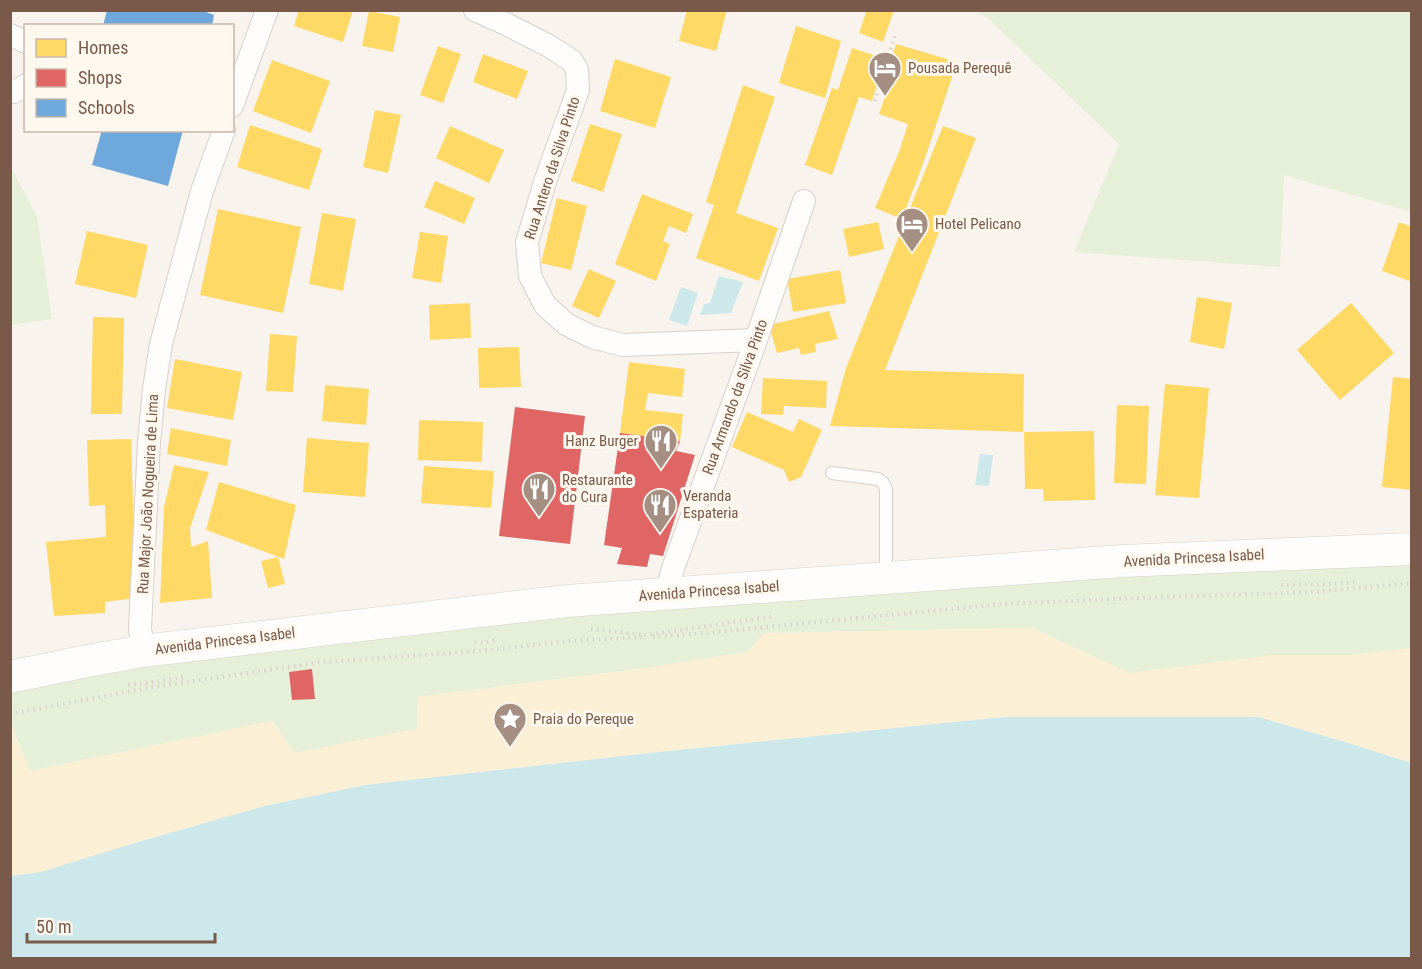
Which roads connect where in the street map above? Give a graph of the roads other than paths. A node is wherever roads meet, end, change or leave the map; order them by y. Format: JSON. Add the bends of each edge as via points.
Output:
{"nodes":[{"id":1,"x":267,"y":10,"type":"edge"},
{"id":2,"x":475,"y":10,"type":"edge"},
{"id":3,"x":10,"y":35,"type":"edge"},
{"id":4,"x":24,"y":41,"type":"edge"},
{"id":5,"x":24,"y":86,"type":"edge"},
{"id":6,"x":10,"y":91,"type":"edge"},
{"id":7,"x":234,"y":101,"type":"edge"},
{"id":8,"x":223,"y":132,"type":"edge"},
{"id":9,"x":804,"y":201,"type":"dead end"},
{"id":10,"x":756,"y":340,"type":"junction"},
{"id":11,"x":832,"y":473,"type":"dead end"},
{"id":12,"x":1412,"y":549,"type":"edge"},
{"id":13,"x":886,"y":578,"type":"junction"},
{"id":14,"x":667,"y":594,"type":"junction"},
{"id":15,"x":143,"y":651,"type":"junction"},
{"id":16,"x":10,"y":678,"type":"edge"}],
"edges":[{"from":1,"to":7,"type":"street"},
{"from":2,"to":10,"type":"street","name":"Rua Antero da Silva Pinto","via":[[549,46],[572,61],[577,70],[578,90],[527,242],[530,276],[544,305],[566,324],[592,337],[623,345]]},
{"from":3,"to":4,"type":"street"},
{"from":5,"to":6,"type":"street"},
{"from":8,"to":15,"type":"street","name":"Rua Major João Nogueira de Lima","via":[[202,191],[161,344],[154,389],[141,605]]},
{"from":9,"to":10,"type":"street","name":"Rua Armando da Silva Pinto"},
{"from":10,"to":14,"type":"street","name":"Rua Armando da Silva Pinto"},
{"from":11,"to":13,"type":"lane","via":[[883,483]]},
{"from":12,"to":13,"type":"main road","name":"Avenida Princesa Isabel","via":[[1122,561]]},
{"from":13,"to":14,"type":"main road","name":"Avenida Princesa Isabel"},
{"from":14,"to":15,"type":"main road","name":"Avenida Princesa Isabel","via":[[567,601]]},
{"from":15,"to":16,"type":"main road","name":"Avenida Princesa Isabel"}]}
